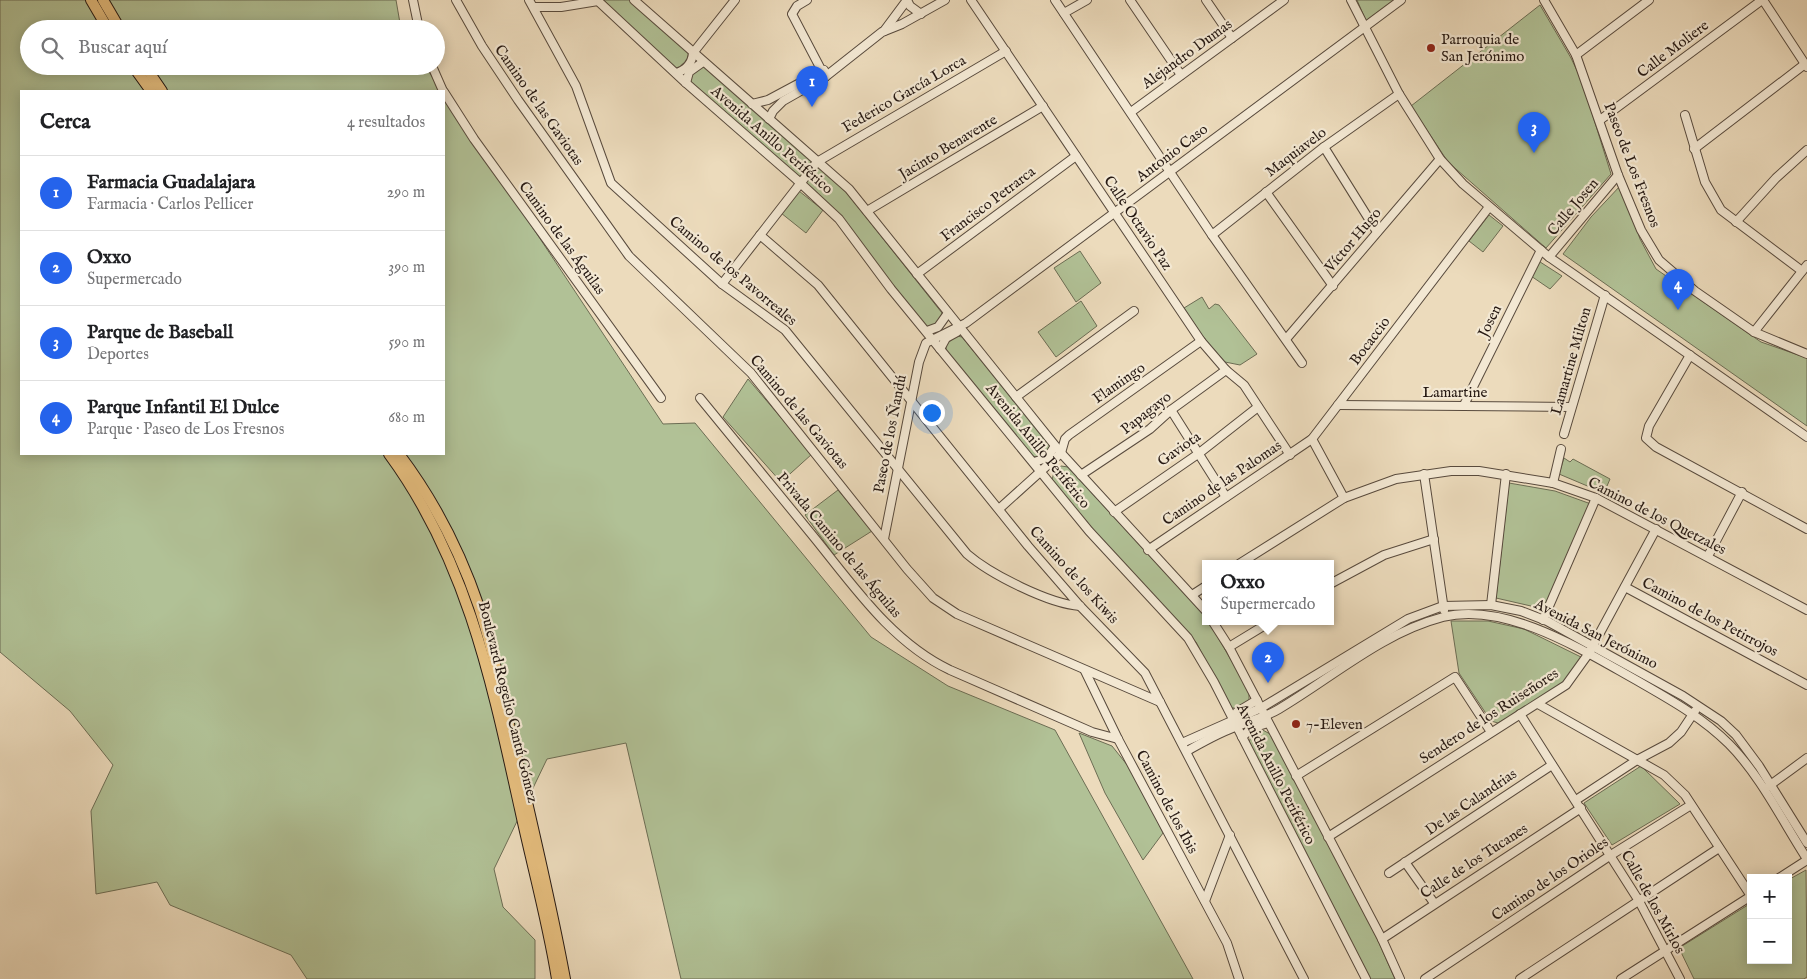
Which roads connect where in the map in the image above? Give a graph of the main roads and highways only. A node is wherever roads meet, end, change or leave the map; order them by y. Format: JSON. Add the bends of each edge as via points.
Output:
{"nodes":[{"id":1,"x":91,"y":0,"type":"edge"},
{"id":2,"x":103,"y":0,"type":"edge"},
{"id":3,"x":103,"y":20,"type":"edge"},
{"id":4,"x":115,"y":20,"type":"edge"},
{"id":5,"x":139,"y":75,"type":"edge"},
{"id":6,"x":151,"y":75,"type":"edge"},
{"id":7,"x":150,"y":90,"type":"edge"},
{"id":8,"x":161,"y":90,"type":"edge"},
{"id":9,"x":390,"y":455,"type":"edge"},
{"id":10,"x":400,"y":455,"type":"edge"},
{"id":11,"x":560,"y":978,"type":"edge"}],
"edges":[{"from":1,"to":3,"type":"main road"},
{"from":2,"to":4,"type":"main road"},
{"from":5,"to":7,"type":"main road"},
{"from":6,"to":8,"type":"main road"},
{"from":9,"to":11,"type":"main road","name":"Boulevard Rogelio Cantú Gómez","via":[[418,497],[446,549],[470,612]]},
{"from":10,"to":11,"type":"main road","name":"Boulevard Rogelio Cantú Gómez","via":[[445,530],[479,608],[527,801],[562,963]]}]}
